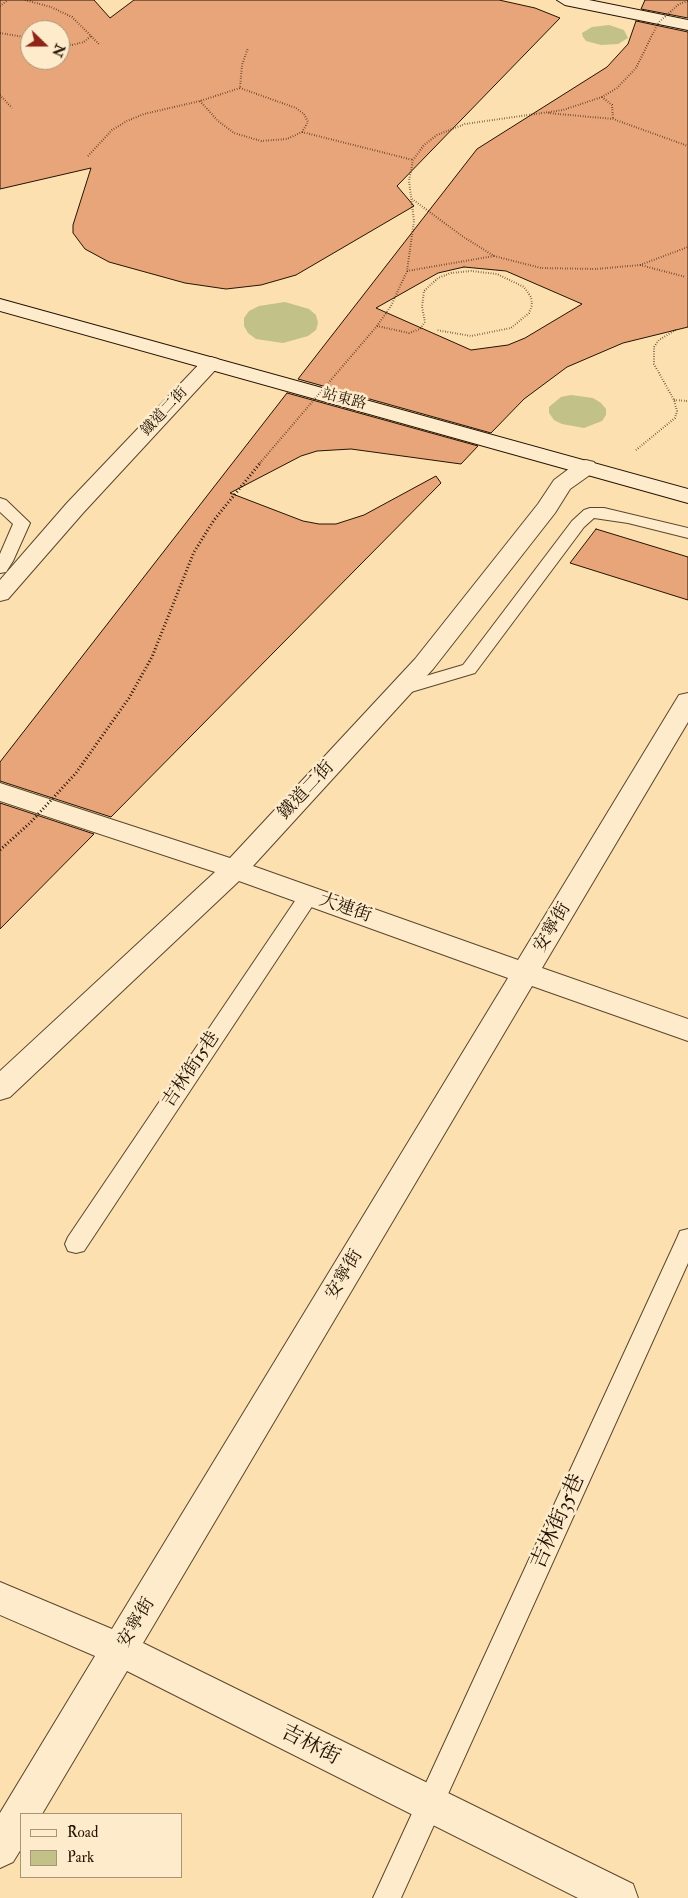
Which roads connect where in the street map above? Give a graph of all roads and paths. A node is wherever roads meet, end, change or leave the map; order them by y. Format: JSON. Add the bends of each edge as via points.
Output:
{"nodes":[{"id":1,"x":8,"y":0,"type":"edge"},
{"id":2,"x":25,"y":0,"type":"edge"},
{"id":3,"x":565,"y":0,"type":"edge"},
{"id":4,"x":688,"y":1,"type":"edge"},
{"id":5,"x":595,"y":3,"type":"edge"},
{"id":6,"x":0,"y":6,"type":"edge"},
{"id":7,"x":688,"y":25,"type":"edge"},
{"id":8,"x":0,"y":33,"type":"edge"},
{"id":9,"x":20,"y":36,"type":"edge"},
{"id":10,"x":92,"y":36,"type":"junction"},
{"id":11,"x":70,"y":45,"type":"edge"},
{"id":12,"x":100,"y":45,"type":"dead end"},
{"id":13,"x":248,"y":48,"type":"dead end"},
{"id":14,"x":240,"y":88,"type":"junction"},
{"id":15,"x":0,"y":95,"type":"edge"},
{"id":16,"x":602,"y":97,"type":"junction"},
{"id":17,"x":200,"y":101,"type":"junction"},
{"id":18,"x":12,"y":108,"type":"dead end"},
{"id":19,"x":548,"y":113,"type":"junction"},
{"id":20,"x":613,"y":119,"type":"junction"},
{"id":21,"x":302,"y":132,"type":"junction"},
{"id":22,"x":688,"y":146,"type":"edge"},
{"id":23,"x":88,"y":156,"type":"dead end"},
{"id":24,"x":413,"y":160,"type":"junction"},
{"id":25,"x":412,"y":199,"type":"junction"},
{"id":26,"x":688,"y":247,"type":"edge"},
{"id":27,"x":494,"y":256,"type":"junction"},
{"id":28,"x":640,"y":265,"type":"junction"},
{"id":29,"x":407,"y":271,"type":"junction"},
{"id":30,"x":686,"y":277,"type":"dead end"},
{"id":31,"x":0,"y":305,"type":"edge"},
{"id":32,"x":377,"y":326,"type":"junction"},
{"id":33,"x":677,"y":329,"type":"dead end"},
{"id":34,"x":436,"y":330,"type":"dead end"},
{"id":35,"x":211,"y":364,"type":"junction"},
{"id":36,"x":674,"y":400,"type":"junction"},
{"id":37,"x":688,"y":401,"type":"edge"},
{"id":38,"x":634,"y":451,"type":"dead end"},
{"id":39,"x":586,"y":467,"type":"junction"},
{"id":40,"x":688,"y":496,"type":"edge"},
{"id":41,"x":0,"y":502,"type":"edge"},
{"id":42,"x":688,"y":533,"type":"edge"},
{"id":43,"x":0,"y":568,"type":"edge"},
{"id":44,"x":0,"y":594,"type":"edge"},
{"id":45,"x":401,"y":689,"type":"junction"},
{"id":46,"x":688,"y":701,"type":"edge"},
{"id":47,"x":0,"y":792,"type":"edge"},
{"id":48,"x":0,"y":850,"type":"edge"},
{"id":49,"x":235,"y":868,"type":"junction"},
{"id":50,"x":308,"y":897,"type":"junction"},
{"id":51,"x":526,"y":972,"type":"junction"},
{"id":52,"x":688,"y":1030,"type":"edge"},
{"id":53,"x":0,"y":1089,"type":"edge"},
{"id":54,"x":688,"y":1238,"type":"edge"},
{"id":55,"x":76,"y":1244,"type":"dead end"},
{"id":56,"x":0,"y":1598,"type":"edge"},
{"id":57,"x":121,"y":1650,"type":"junction"},
{"id":58,"x":430,"y":1806,"type":"junction"},
{"id":59,"x":21,"y":1813,"type":"edge"},
{"id":60,"x":20,"y":1815,"type":"edge"},
{"id":61,"x":0,"y":1848,"type":"edge"},
{"id":62,"x":387,"y":1898,"type":"edge"},
{"id":63,"x":618,"y":1898,"type":"edge"}],
"edges":[{"from":1,"to":6,"type":"path"},
{"from":2,"to":10,"type":"path","via":[[72,17]]},
{"from":3,"to":5,"type":"street"},
{"from":4,"to":16,"type":"path","bridge":true,"via":[[678,4],[658,24],[636,68],[617,88]]},
{"from":5,"to":7,"type":"street"},
{"from":8,"to":9,"type":"path"},
{"from":10,"to":11,"type":"path","via":[[84,42]]},
{"from":10,"to":12,"type":"path"},
{"from":13,"to":14,"type":"path","bridge":true,"via":[[242,65]]},
{"from":14,"to":17,"type":"path","bridge":true},
{"from":14,"to":21,"type":"path","bridge":true,"via":[[300,111],[308,122]]},
{"from":15,"to":18,"type":"path"},
{"from":16,"to":19,"type":"path","bridge":true},
{"from":16,"to":20,"type":"path","via":[[612,105]]},
{"from":17,"to":21,"type":"path","bridge":true,"via":[[234,133],[262,142],[287,139]]},
{"from":17,"to":23,"type":"path","bridge":true,"via":[[127,121],[112,130]]},
{"from":19,"to":20,"type":"path","bridge":true},
{"from":19,"to":24,"type":"path","bridge":true,"via":[[451,128],[430,139]]},
{"from":20,"to":22,"type":"path"},
{"from":21,"to":24,"type":"path"},
{"from":24,"to":25,"type":"path","bridge":true,"via":[[409,181]]},
{"from":25,"to":27,"type":"path","bridge":true},
{"from":25,"to":29,"type":"path","bridge":true,"via":[[414,221]]},
{"from":26,"to":28,"type":"path","bridge":true},
{"from":27,"to":28,"type":"path","bridge":true,"via":[[542,268],[596,269]]},
{"from":27,"to":29,"type":"path"},
{"from":28,"to":30,"type":"path"},
{"from":29,"to":32,"type":"path","bridge":true,"via":[[391,306]]},
{"from":31,"to":35,"type":"street","name":"站東路"},
{"from":32,"to":34,"type":"path","bridge":true,"via":[[409,333],[420,329],[426,322],[422,307],[424,291],[438,278],[451,273],[497,274],[524,287],[531,297],[529,313],[511,328],[467,336]]},
{"from":32,"to":48,"type":"path","bridge":true,"via":[[214,520],[194,552],[152,657],[129,698],[76,774]]},
{"from":33,"to":36,"type":"path","via":[[654,347],[654,364]]},
{"from":35,"to":39,"type":"street","name":"站東路"},
{"from":35,"to":44,"type":"street","name":"鐵道二街","via":[[75,508]]},
{"from":36,"to":37,"type":"path"},
{"from":36,"to":38,"type":"path","via":[[675,418]]},
{"from":39,"to":40,"type":"street","name":"站東路"},
{"from":39,"to":45,"type":"street","name":"鐵道二街","via":[[562,485],[424,664]]},
{"from":41,"to":43,"type":"lane","via":[[22,523]]},
{"from":42,"to":45,"type":"lane","via":[[604,513],[590,513],[578,524],[469,669]]},
{"from":45,"to":49,"type":"street","name":"鐵道二街"},
{"from":46,"to":51,"type":"street","name":"安寧街"},
{"from":47,"to":49,"type":"street","name":"大連街"},
{"from":49,"to":50,"type":"street","name":"大連街"},
{"from":49,"to":53,"type":"street","name":"鐵道二街"},
{"from":50,"to":51,"type":"street","name":"大連街"},
{"from":50,"to":55,"type":"lane","name":"吉林街15巷"},
{"from":51,"to":52,"type":"street","name":"大連街"},
{"from":51,"to":57,"type":"street","name":"安寧街"},
{"from":54,"to":58,"type":"lane","name":"吉林街35巷"},
{"from":56,"to":57,"type":"street","name":"吉林街"},
{"from":57,"to":58,"type":"street","name":"吉林街"},
{"from":57,"to":59,"type":"street","name":"安寧街"},
{"from":58,"to":62,"type":"lane","name":"吉林街35巷"},
{"from":58,"to":63,"type":"street","name":"吉林街"},
{"from":60,"to":61,"type":"street","name":"安寧街"}]}
